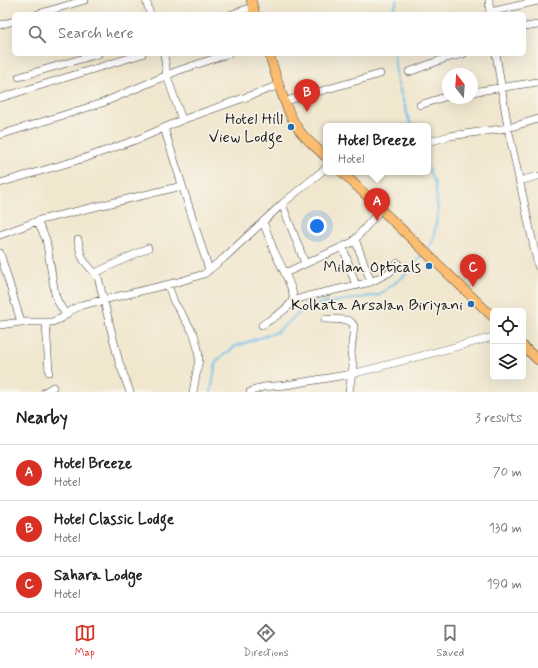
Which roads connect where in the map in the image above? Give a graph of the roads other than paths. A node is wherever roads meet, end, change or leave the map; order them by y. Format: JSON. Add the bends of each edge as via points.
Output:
{"nodes":[{"id":1,"x":85,"y":0,"type":"edge"},
{"id":2,"x":146,"y":0,"type":"edge"},
{"id":3,"x":489,"y":0,"type":"edge"},
{"id":4,"x":538,"y":1,"type":"edge"},
{"id":5,"x":253,"y":7,"type":"edge"},
{"id":6,"x":45,"y":12,"type":"edge"},
{"id":7,"x":149,"y":12,"type":"edge"},
{"id":8,"x":238,"y":12,"type":"edge"},
{"id":9,"x":490,"y":12,"type":"edge"},
{"id":10,"x":494,"y":12,"type":"edge"},
{"id":11,"x":12,"y":22,"type":"edge"},
{"id":12,"x":0,"y":25,"type":"edge"},
{"id":13,"x":538,"y":25,"type":"edge"},
{"id":14,"x":526,"y":27,"type":"edge"},
{"id":15,"x":91,"y":56,"type":"edge"},
{"id":16,"x":136,"y":56,"type":"edge"},
{"id":17,"x":164,"y":56,"type":"edge"},
{"id":18,"x":222,"y":56,"type":"edge"},
{"id":19,"x":270,"y":56,"type":"edge"},
{"id":20,"x":454,"y":56,"type":"edge"},
{"id":21,"x":496,"y":56,"type":"edge"},
{"id":22,"x":409,"y":72,"type":"dead end"},
{"id":23,"x":380,"y":74,"type":"dead end"},
{"id":24,"x":166,"y":76,"type":"junction"},
{"id":25,"x":19,"y":77,"type":"dead end"},
{"id":26,"x":538,"y":82,"type":"edge"},
{"id":27,"x":280,"y":85,"type":"junction"},
{"id":28,"x":502,"y":87,"type":"junction"},
{"id":29,"x":478,"y":91,"type":"edge"},
{"id":30,"x":0,"y":98,"type":"edge"},
{"id":31,"x":442,"y":98,"type":"edge"},
{"id":32,"x":286,"y":101,"type":"junction"},
{"id":33,"x":420,"y":105,"type":"dead end"},
{"id":34,"x":182,"y":120,"type":"junction"},
{"id":35,"x":538,"y":120,"type":"edge"},
{"id":36,"x":164,"y":128,"type":"junction"},
{"id":37,"x":508,"y":128,"type":"junction"},
{"id":38,"x":0,"y":135,"type":"edge"},
{"id":39,"x":431,"y":141,"type":"edge"},
{"id":40,"x":323,"y":154,"type":"edge"},
{"id":41,"x":323,"y":170,"type":"edge"},
{"id":42,"x":345,"y":175,"type":"edge"},
{"id":43,"x":538,"y":176,"type":"edge"},
{"id":44,"x":519,"y":181,"type":"junction"},
{"id":45,"x":0,"y":183,"type":"edge"},
{"id":46,"x":182,"y":186,"type":"junction"},
{"id":47,"x":282,"y":204,"type":"junction"},
{"id":48,"x":381,"y":210,"type":"junction"},
{"id":49,"x":37,"y":220,"type":"junction"},
{"id":50,"x":263,"y":222,"type":"junction"},
{"id":51,"x":0,"y":235,"type":"edge"},
{"id":52,"x":355,"y":239,"type":"junction"},
{"id":53,"x":78,"y":240,"type":"dead end"},
{"id":54,"x":343,"y":247,"type":"junction"},
{"id":55,"x":148,"y":248,"type":"dead end"},
{"id":56,"x":0,"y":253,"type":"edge"},
{"id":57,"x":305,"y":263,"type":"junction"},
{"id":58,"x":398,"y":263,"type":"dead end"},
{"id":59,"x":538,"y":263,"type":"edge"},
{"id":60,"x":208,"y":270,"type":"junction"},
{"id":61,"x":95,"y":272,"type":"junction"},
{"id":62,"x":285,"y":273,"type":"junction"},
{"id":63,"x":370,"y":282,"type":"junction"},
{"id":64,"x":168,"y":285,"type":"junction"},
{"id":65,"x":356,"y":286,"type":"junction"},
{"id":66,"x":104,"y":299,"type":"junction"},
{"id":67,"x":292,"y":300,"type":"junction"},
{"id":68,"x":490,"y":314,"type":"edge"},
{"id":69,"x":66,"y":315,"type":"junction"},
{"id":70,"x":325,"y":319,"type":"dead end"},
{"id":71,"x":22,"y":322,"type":"junction"},
{"id":72,"x":46,"y":323,"type":"junction"},
{"id":73,"x":0,"y":325,"type":"edge"},
{"id":74,"x":262,"y":325,"type":"dead end"},
{"id":75,"x":490,"y":338,"type":"edge"},
{"id":76,"x":526,"y":349,"type":"edge"},
{"id":77,"x":538,"y":360,"type":"edge"},
{"id":78,"x":49,"y":372,"type":"dead end"},
{"id":79,"x":352,"y":374,"type":"junction"},
{"id":80,"x":290,"y":384,"type":"junction"},
{"id":81,"x":53,"y":387,"type":"dead end"},
{"id":82,"x":127,"y":391,"type":"edge"},
{"id":83,"x":45,"y":392,"type":"edge"},
{"id":84,"x":193,"y":392,"type":"edge"},
{"id":85,"x":250,"y":392,"type":"edge"},
{"id":86,"x":291,"y":392,"type":"edge"},
{"id":87,"x":349,"y":392,"type":"edge"}],
"edges":[{"from":1,"to":6,"type":"street"},
{"from":2,"to":7,"type":"street"},
{"from":3,"to":9,"type":"street"},
{"from":4,"to":10,"type":"street"},
{"from":5,"to":8,"type":"street"},
{"from":11,"to":12,"type":"street"},
{"from":13,"to":14,"type":"street"},
{"from":15,"to":25,"type":"street"},
{"from":16,"to":30,"type":"street"},
{"from":17,"to":24,"type":"street"},
{"from":18,"to":24,"type":"street"},
{"from":19,"to":27,"type":"main road"},
{"from":20,"to":22,"type":"street"},
{"from":21,"to":28,"type":"street"},
{"from":23,"to":32,"type":"street"},
{"from":24,"to":34,"type":"street"},
{"from":24,"to":38,"type":"street","via":[[102,104]]},
{"from":26,"to":28,"type":"street"},
{"from":27,"to":32,"type":"main road"},
{"from":27,"to":34,"type":"street"},
{"from":28,"to":29,"type":"street"},
{"from":28,"to":37,"type":"street"},
{"from":31,"to":33,"type":"street"},
{"from":32,"to":40,"type":"main road","via":[[299,130]]},
{"from":34,"to":36,"type":"street"},
{"from":35,"to":37,"type":"street"},
{"from":36,"to":45,"type":"street","via":[[85,158]]},
{"from":36,"to":46,"type":"street"},
{"from":37,"to":39,"type":"street"},
{"from":37,"to":44,"type":"street"},
{"from":41,"to":47,"type":"street"},
{"from":42,"to":48,"type":"main road"},
{"from":43,"to":44,"type":"street"},
{"from":44,"to":59,"type":"street"},
{"from":46,"to":49,"type":"street"},
{"from":46,"to":60,"type":"street"},
{"from":47,"to":50,"type":"street"},
{"from":47,"to":57,"type":"street"},
{"from":48,"to":52,"type":"street"},
{"from":48,"to":68,"type":"main road"},
{"from":49,"to":51,"type":"street"},
{"from":49,"to":69,"type":"street","via":[[46,239],[55,294]]},
{"from":50,"to":60,"type":"street"},
{"from":50,"to":62,"type":"street"},
{"from":52,"to":54,"type":"street"},
{"from":52,"to":63,"type":"street"},
{"from":53,"to":61,"type":"street","via":[[81,255]]},
{"from":54,"to":57,"type":"street"},
{"from":54,"to":65,"type":"street"},
{"from":55,"to":61,"type":"street"},
{"from":56,"to":71,"type":"street"},
{"from":57,"to":62,"type":"street"},
{"from":58,"to":63,"type":"street","via":[[390,272]]},
{"from":60,"to":64,"type":"street","via":[[204,274]]},
{"from":61,"to":66,"type":"street"},
{"from":62,"to":67,"type":"street"},
{"from":63,"to":65,"type":"street"},
{"from":64,"to":66,"type":"street"},
{"from":64,"to":84,"type":"street","via":[[174,302],[194,334],[198,349],[199,359]]},
{"from":65,"to":67,"type":"street"},
{"from":66,"to":69,"type":"street","via":[[82,305]]},
{"from":66,"to":82,"type":"street"},
{"from":67,"to":74,"type":"street","via":[[282,312]]},
{"from":69,"to":72,"type":"street"},
{"from":70,"to":79,"type":"street","via":[[347,320],[354,326]]},
{"from":71,"to":72,"type":"street"},
{"from":71,"to":73,"type":"street"},
{"from":72,"to":78,"type":"street"},
{"from":75,"to":79,"type":"street"},
{"from":76,"to":77,"type":"main road"},
{"from":79,"to":80,"type":"street"},
{"from":79,"to":87,"type":"street"},
{"from":80,"to":85,"type":"street","via":[[264,387]]},
{"from":80,"to":86,"type":"street"},
{"from":81,"to":83,"type":"street"}]}
